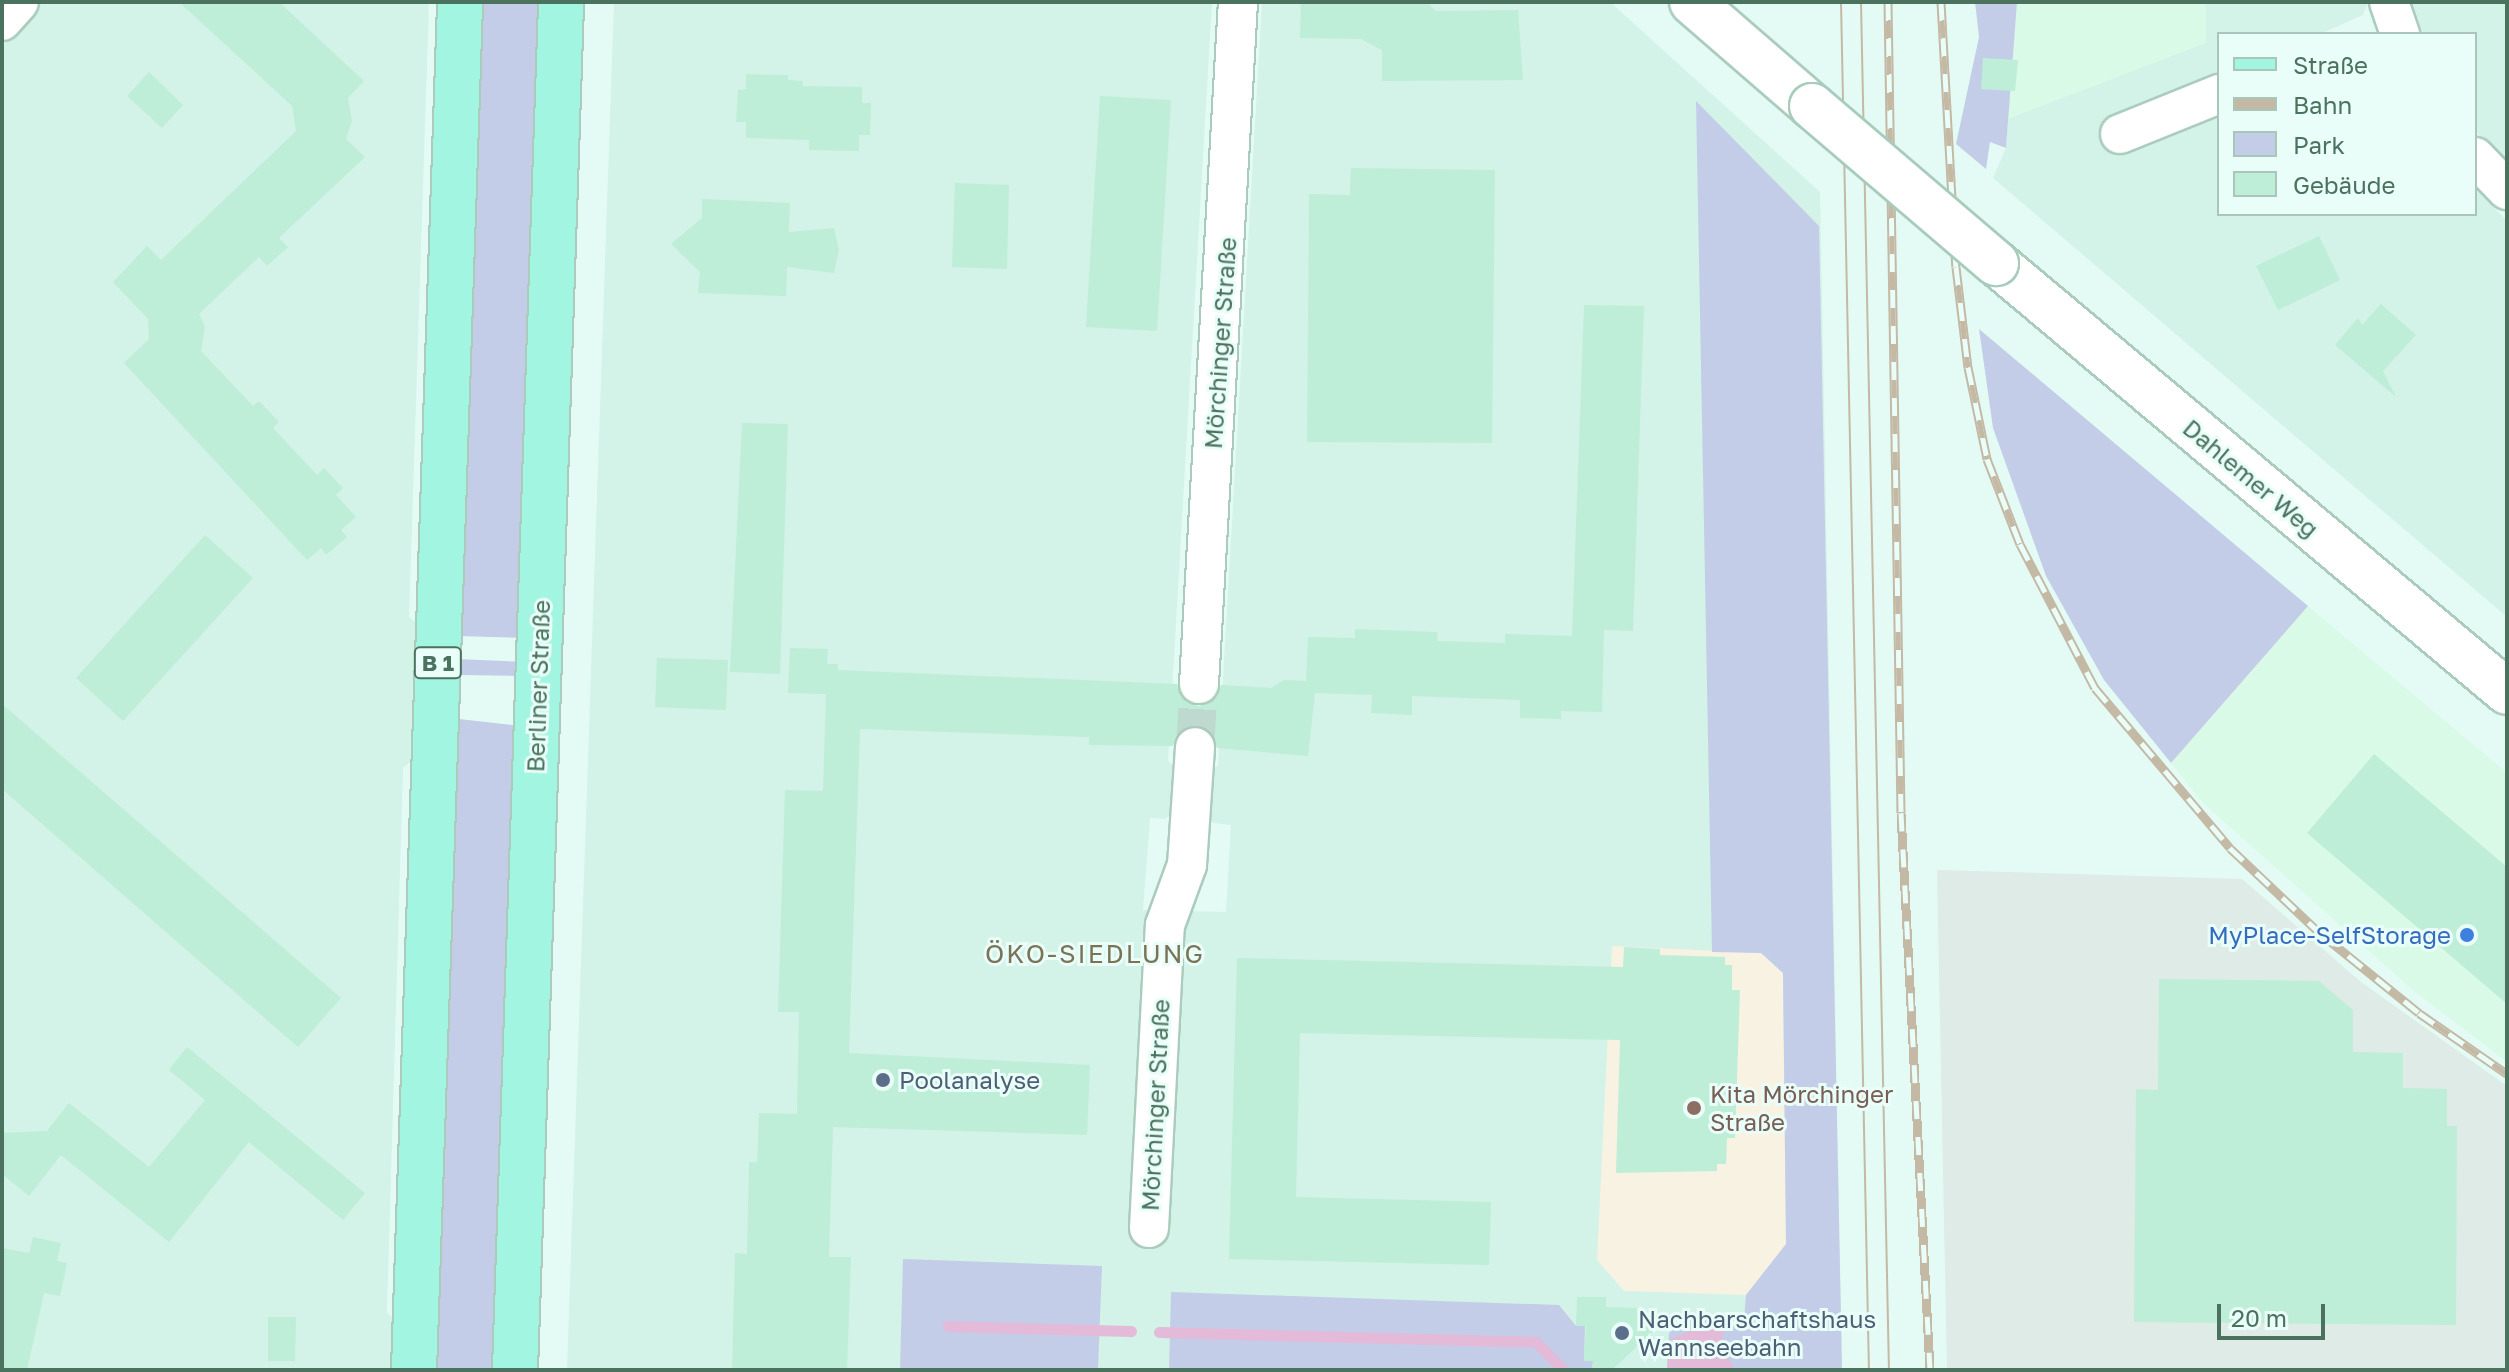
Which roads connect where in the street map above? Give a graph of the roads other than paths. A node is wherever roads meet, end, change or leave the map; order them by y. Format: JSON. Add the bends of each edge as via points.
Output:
{"nodes":[{"id":1,"x":19,"y":2,"type":"edge"},
{"id":2,"x":460,"y":2,"type":"edge"},
{"id":3,"x":561,"y":2,"type":"edge"},
{"id":4,"x":1238,"y":2,"type":"edge"},
{"id":5,"x":1692,"y":2,"type":"edge"},
{"id":6,"x":2,"y":21,"type":"edge"},
{"id":7,"x":2217,"y":95,"type":"edge"},
{"id":8,"x":2120,"y":134,"type":"dead end"},
{"id":9,"x":2477,"y":159,"type":"edge"},
{"id":10,"x":2507,"y":190,"type":"edge"},
{"id":11,"x":1199,"y":684,"type":"tunnel mouth"},
{"id":12,"x":2507,"y":692,"type":"edge"},
{"id":13,"x":1195,"y":747,"type":"tunnel mouth"},
{"id":14,"x":1149,"y":1228,"type":"dead end"},
{"id":15,"x":414,"y":1370,"type":"edge"},
{"id":16,"x":515,"y":1370,"type":"edge"}],
"edges":[{"from":1,"to":6,"type":"street"},
{"from":2,"to":15,"type":"main road","number":"B 1"},
{"from":3,"to":16,"type":"main road","name":"Berliner Straße"},
{"from":4,"to":11,"type":"street","name":"Mörchinger Straße"},
{"from":5,"to":12,"type":"main road","name":"Dahlemer Weg","bridge":true},
{"from":7,"to":8,"type":"street"},
{"from":9,"to":10,"type":"street"},
{"from":13,"to":14,"type":"street","name":"Mörchinger Straße","via":[[1187,865],[1165,925]]}]}
